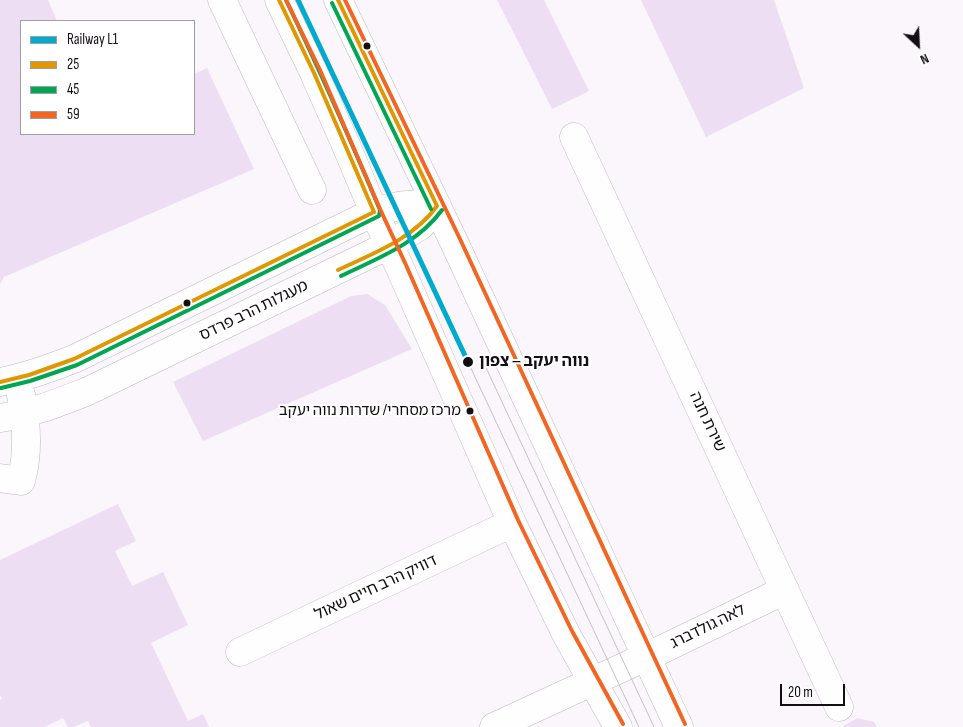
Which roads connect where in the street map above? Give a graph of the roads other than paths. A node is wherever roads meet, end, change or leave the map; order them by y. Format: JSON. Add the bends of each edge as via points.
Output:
{"nodes":[{"id":1,"x":222,"y":0,"type":"edge"},
{"id":2,"x":279,"y":0,"type":"edge"},
{"id":3,"x":338,"y":0,"type":"edge"},
{"id":4,"x":574,"y":137,"type":"dead end"},
{"id":5,"x":312,"y":190,"type":"dead end"},
{"id":6,"x":437,"y":206,"type":"junction"},
{"id":7,"x":374,"y":212,"type":"junction"},
{"id":8,"x":389,"y":246,"type":"junction"},
{"id":9,"x":9,"y":380,"type":"edge"},
{"id":10,"x":12,"y":416,"type":"edge"},
{"id":11,"x":0,"y":478,"type":"edge"},
{"id":12,"x":512,"y":523,"type":"junction"},
{"id":13,"x":785,"y":590,"type":"junction"},
{"id":14,"x":240,"y":652,"type":"dead end"},
{"id":15,"x":646,"y":657,"type":"junction"},
{"id":16,"x":592,"y":682,"type":"junction"},
{"id":17,"x":839,"y":706,"type":"dead end"},
{"id":18,"x":494,"y":727,"type":"edge"},
{"id":19,"x":618,"y":727,"type":"edge"},
{"id":20,"x":679,"y":727,"type":"edge"}],
"edges":[{"from":1,"to":5,"type":"street"},
{"from":2,"to":7,"type":"street"},
{"from":3,"to":6,"type":"street"},
{"from":4,"to":13,"type":"street","name":"שירת חנה"},
{"from":6,"to":7,"type":"street","via":[[409,204]]},
{"from":6,"to":8,"type":"street","name":"מעגלות הרב פרדס","via":[[420,226]]},
{"from":6,"to":15,"type":"street"},
{"from":7,"to":8,"type":"street"},
{"from":7,"to":9,"type":"street","via":[[74,359]]},
{"from":8,"to":10,"type":"street","name":"מעגלות הרב פרדס","via":[[88,390],[55,404]]},
{"from":8,"to":12,"type":"street"},
{"from":9,"to":10,"type":"street"},
{"from":10,"to":11,"type":"street","via":[[27,443],[25,466],[21,481]]},
{"from":12,"to":14,"type":"street","name":"דוויק הרב חיים שאול"},
{"from":12,"to":16,"type":"street"},
{"from":13,"to":15,"type":"street","name":"לאה גולדברג"},
{"from":13,"to":17,"type":"street","name":"שירת חנה"},
{"from":15,"to":16,"type":"street","name":"לאה גולדברג"},
{"from":15,"to":20,"type":"street"},
{"from":16,"to":18,"type":"street","name":"לאה גולדברג"},
{"from":16,"to":19,"type":"street"}]}
